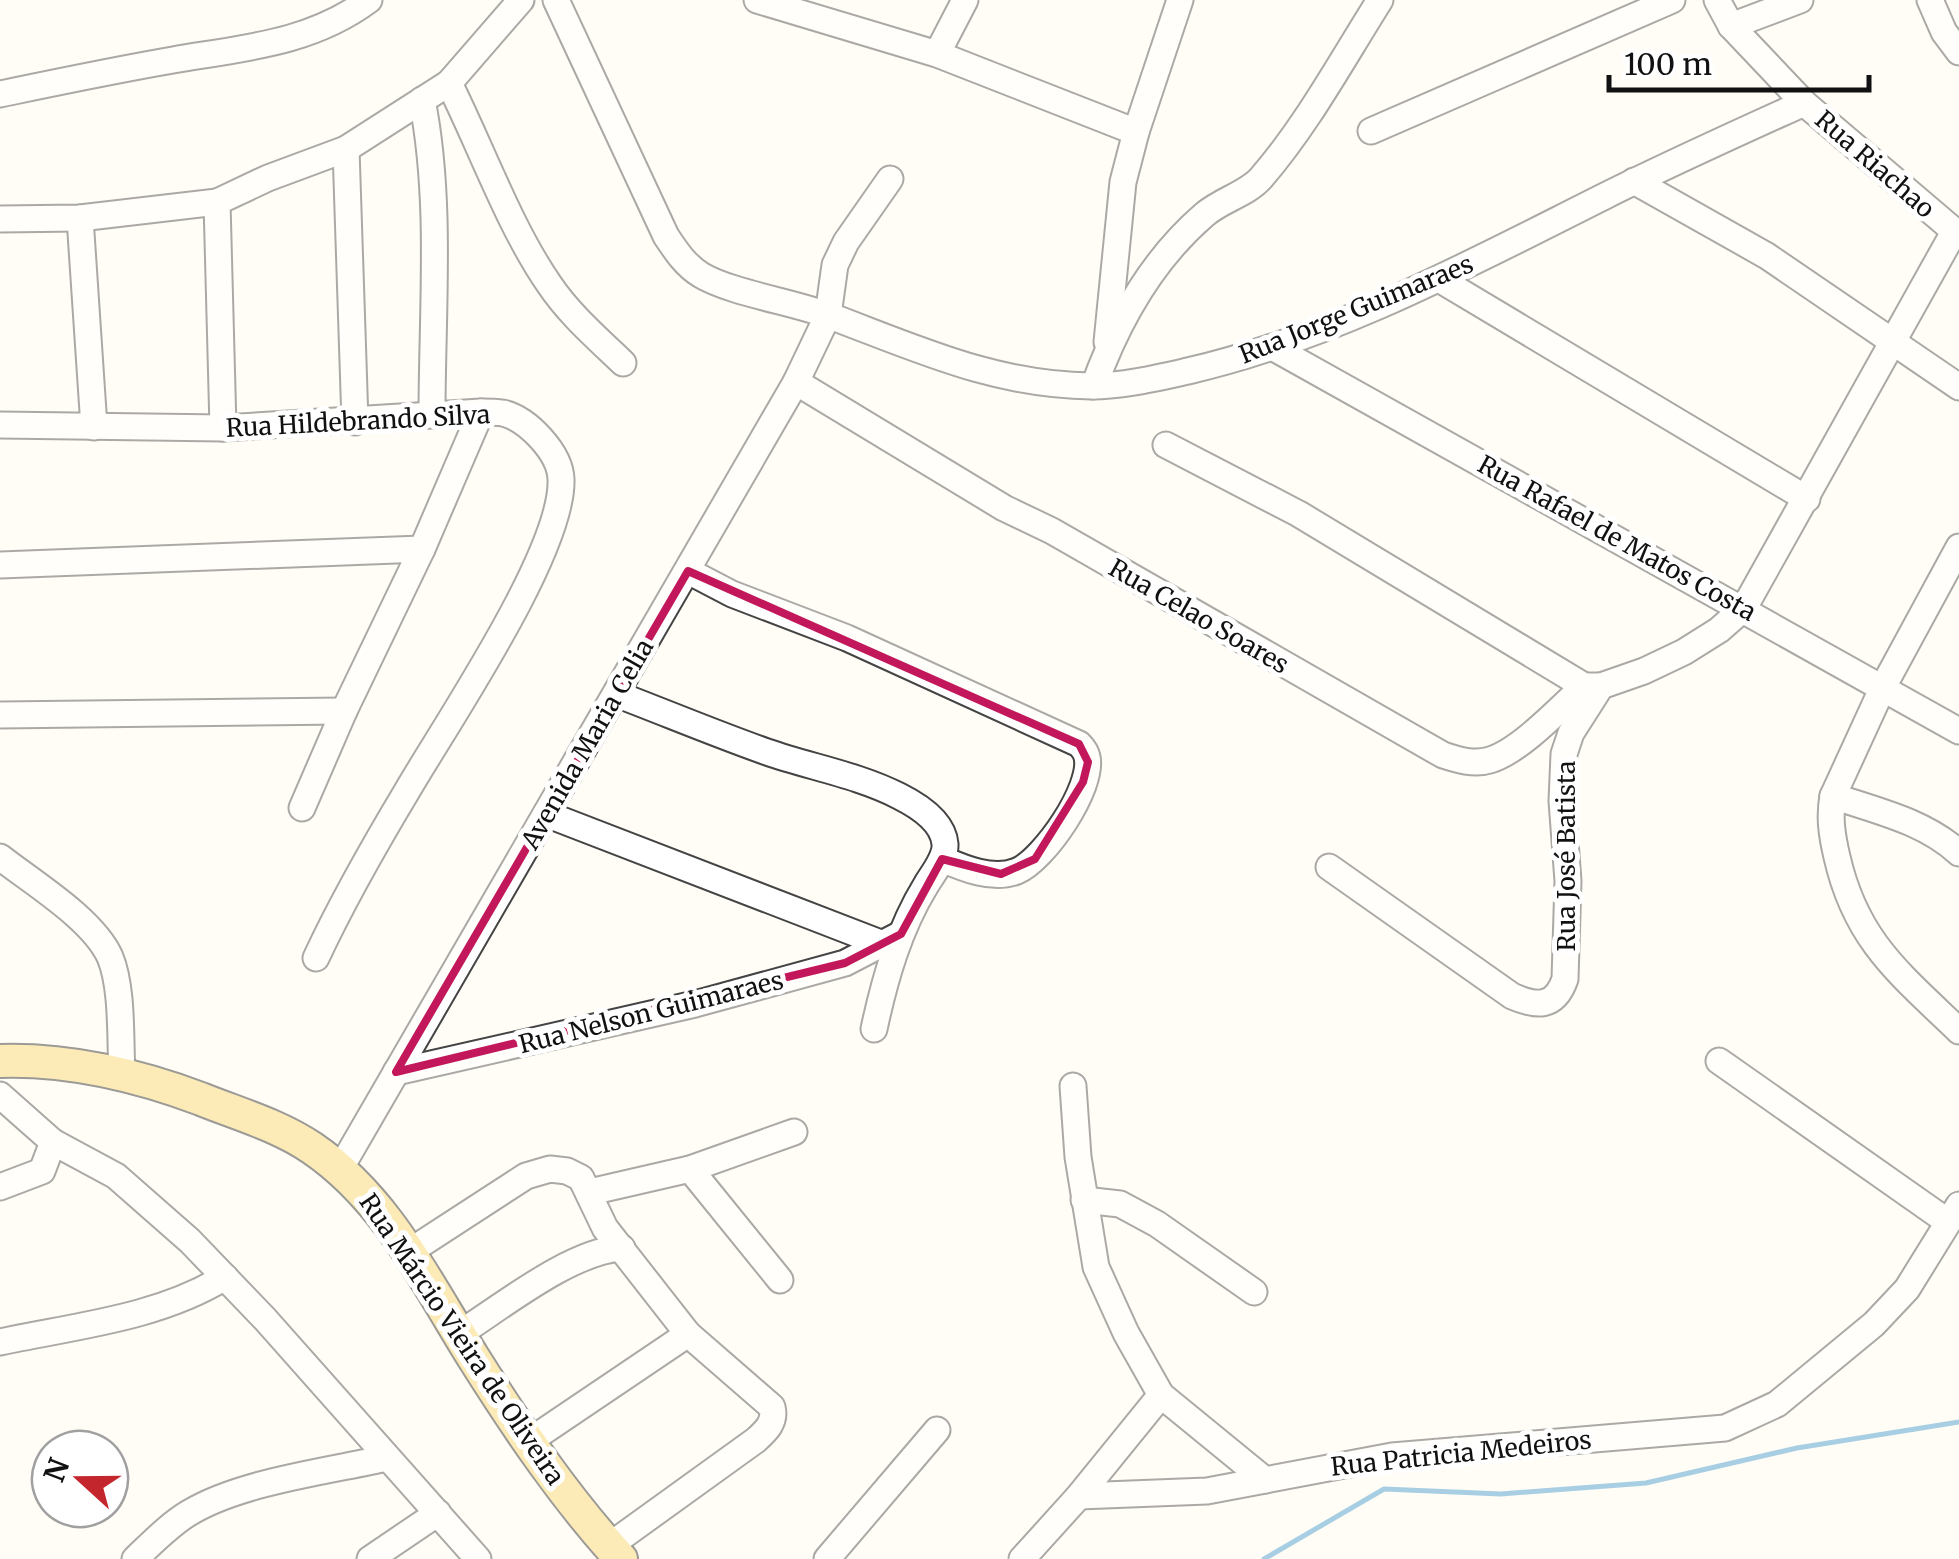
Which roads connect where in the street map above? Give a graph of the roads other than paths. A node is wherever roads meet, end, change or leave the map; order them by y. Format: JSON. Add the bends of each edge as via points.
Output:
{"nodes":[{"id":1,"x":368,"y":0,"type":"edge"},
{"id":2,"x":521,"y":0,"type":"edge"},
{"id":3,"x":556,"y":0,"type":"edge"},
{"id":4,"x":757,"y":0,"type":"edge"},
{"id":5,"x":965,"y":0,"type":"edge"},
{"id":6,"x":1180,"y":0,"type":"edge"},
{"id":7,"x":1380,"y":0,"type":"edge"},
{"id":8,"x":1672,"y":0,"type":"edge"},
{"id":9,"x":1717,"y":0,"type":"edge"},
{"id":10,"x":1800,"y":0,"type":"edge"},
{"id":11,"x":1930,"y":0,"type":"edge"},
{"id":12,"x":1731,"y":26,"type":"junction"},
{"id":13,"x":1959,"y":52,"type":"edge"},
{"id":14,"x":937,"y":54,"type":"junction"},
{"id":15,"x":449,"y":83,"type":"junction"},
{"id":16,"x":0,"y":94,"type":"edge"},
{"id":17,"x":422,"y":100,"type":"junction"},
{"id":18,"x":1804,"y":103,"type":"junction"},
{"id":19,"x":466,"y":117,"type":"junction"},
{"id":20,"x":1371,"y":131,"type":"dead end"},
{"id":21,"x":1136,"y":132,"type":"junction"},
{"id":22,"x":429,"y":135,"type":"junction"},
{"id":23,"x":346,"y":149,"type":"junction"},
{"id":24,"x":890,"y":179,"type":"dead end"},
{"id":25,"x":1634,"y":181,"type":"junction"},
{"id":26,"x":218,"y":202,"type":"junction"},
{"id":27,"x":80,"y":218,"type":"junction"},
{"id":28,"x":0,"y":219,"type":"edge"},
{"id":29,"x":1957,"y":234,"type":"edge"},
{"id":30,"x":1439,"y":280,"type":"junction"},
{"id":31,"x":828,"y":315,"type":"junction"},
{"id":32,"x":1893,"y":342,"type":"junction"},
{"id":33,"x":1274,"y":348,"type":"junction"},
{"id":34,"x":1106,"y":352,"type":"junction"},
{"id":35,"x":623,"y":363,"type":"dead end"},
{"id":36,"x":796,"y":382,"type":"junction"},
{"id":37,"x":1094,"y":386,"type":"junction"},
{"id":38,"x":1959,"y":387,"type":"edge"},
{"id":39,"x":480,"y":412,"type":"junction"},
{"id":40,"x":432,"y":414,"type":"junction"},
{"id":41,"x":355,"y":422,"type":"junction"},
{"id":42,"x":0,"y":425,"type":"edge"},
{"id":43,"x":94,"y":427,"type":"junction"},
{"id":44,"x":223,"y":428,"type":"junction"},
{"id":45,"x":1166,"y":445,"type":"dead end"},
{"id":46,"x":1807,"y":499,"type":"junction"},
{"id":47,"x":422,"y":549,"type":"junction"},
{"id":48,"x":1956,"y":562,"type":"edge"},
{"id":49,"x":0,"y":564,"type":"edge"},
{"id":50,"x":688,"y":570,"type":"junction"},
{"id":51,"x":1744,"y":608,"type":"junction"},
{"id":52,"x":1592,"y":686,"type":"junction"},
{"id":53,"x":1883,"y":688,"type":"junction"},
{"id":54,"x":616,"y":694,"type":"junction"},
{"id":55,"x":344,"y":711,"type":"junction"},
{"id":56,"x":0,"y":715,"type":"edge"},
{"id":57,"x":1959,"y":731,"type":"edge"},
{"id":58,"x":1833,"y":796,"type":"junction"},
{"id":59,"x":302,"y":808,"type":"dead end"},
{"id":60,"x":546,"y":814,"type":"junction"},
{"id":61,"x":1959,"y":853,"type":"edge"},
{"id":62,"x":0,"y":856,"type":"edge"},
{"id":63,"x":942,"y":859,"type":"junction"},
{"id":64,"x":1329,"y":867,"type":"dead end"},
{"id":65,"x":892,"y":939,"type":"junction"},
{"id":66,"x":316,"y":958,"type":"dead end"},
{"id":67,"x":874,"y":1029,"type":"dead end"},
{"id":68,"x":1959,"y":1031,"type":"edge"},
{"id":69,"x":0,"y":1061,"type":"edge"},
{"id":70,"x":1719,"y":1061,"type":"dead end"},
{"id":71,"x":396,"y":1072,"type":"junction"},
{"id":72,"x":122,"y":1074,"type":"junction"},
{"id":73,"x":1073,"y":1086,"type":"dead end"},
{"id":74,"x":0,"y":1095,"type":"edge"},
{"id":75,"x":794,"y":1132,"type":"dead end"},
{"id":76,"x":53,"y":1142,"type":"junction"},
{"id":77,"x":340,"y":1169,"type":"junction"},
{"id":78,"x":690,"y":1169,"type":"junction"},
{"id":79,"x":0,"y":1187,"type":"edge"},
{"id":80,"x":590,"y":1192,"type":"junction"},
{"id":81,"x":1084,"y":1200,"type":"junction"},
{"id":82,"x":1954,"y":1214,"type":"edge"},
{"id":83,"x":622,"y":1248,"type":"junction"},
{"id":84,"x":409,"y":1252,"type":"junction"},
{"id":85,"x":225,"y":1277,"type":"junction"},
{"id":86,"x":780,"y":1280,"type":"dead end"},
{"id":87,"x":1254,"y":1292,"type":"dead end"},
{"id":88,"x":459,"y":1334,"type":"junction"},
{"id":89,"x":688,"y":1334,"type":"junction"},
{"id":90,"x":0,"y":1342,"type":"edge"},
{"id":91,"x":1161,"y":1394,"type":"junction"},
{"id":92,"x":937,"y":1430,"type":"dead end"},
{"id":93,"x":528,"y":1442,"type":"junction"},
{"id":94,"x":387,"y":1458,"type":"junction"},
{"id":95,"x":1265,"y":1480,"type":"junction"},
{"id":96,"x":1079,"y":1496,"type":"junction"},
{"id":97,"x":438,"y":1513,"type":"junction"},
{"id":98,"x":615,"y":1553,"type":"edge"},
{"id":99,"x":135,"y":1559,"type":"edge"},
{"id":100,"x":370,"y":1559,"type":"edge"},
{"id":101,"x":478,"y":1559,"type":"edge"},
{"id":102,"x":827,"y":1559,"type":"edge"},
{"id":103,"x":1022,"y":1559,"type":"edge"}],
"edges":[{"from":1,"to":16,"type":"street","via":[[276,44]]},
{"from":2,"to":15,"type":"street"},
{"from":3,"to":31,"type":"street","name":"Rua Jorge Guimaraes","via":[[680,258],[722,284]]},
{"from":4,"to":14,"type":"street"},
{"from":5,"to":14,"type":"street"},
{"from":6,"to":21,"type":"street"},
{"from":7,"to":34,"type":"street","via":[[1285,148],[1256,183],[1218,202],[1174,240]]},
{"from":8,"to":20,"type":"street"},
{"from":9,"to":12,"type":"street","name":"Rua Riachao"},
{"from":10,"to":12,"type":"street"},
{"from":11,"to":13,"type":"street"},
{"from":12,"to":18,"type":"street","name":"Rua Riachao"},
{"from":14,"to":21,"type":"street"},
{"from":15,"to":17,"type":"street"},
{"from":15,"to":19,"type":"street"},
{"from":17,"to":22,"type":"street"},
{"from":17,"to":23,"type":"street"},
{"from":18,"to":25,"type":"street","name":"Rua Jorge Guimaraes"},
{"from":18,"to":29,"type":"street","name":"Rua Riachao"},
{"from":19,"to":22,"type":"street"},
{"from":19,"to":35,"type":"street","via":[[550,286]]},
{"from":21,"to":34,"type":"street","via":[[1123,182]]},
{"from":22,"to":40,"type":"street"},
{"from":23,"to":26,"type":"street"},
{"from":23,"to":41,"type":"street"},
{"from":24,"to":31,"type":"street","name":"Avenida Maria Celia","via":[[835,265]]},
{"from":25,"to":30,"type":"street","name":"Rua Jorge Guimaraes"},
{"from":25,"to":32,"type":"street","via":[[1768,256]]},
{"from":26,"to":27,"type":"street"},
{"from":26,"to":44,"type":"street"},
{"from":27,"to":28,"type":"street"},
{"from":27,"to":43,"type":"street"},
{"from":29,"to":32,"type":"street"},
{"from":30,"to":33,"type":"street","name":"Rua Jorge Guimaraes"},
{"from":30,"to":46,"type":"street"},
{"from":31,"to":36,"type":"street","name":"Avenida Maria Celia"},
{"from":31,"to":37,"type":"street","name":"Rua Jorge Guimaraes","via":[[962,367],[1024,381]]},
{"from":32,"to":38,"type":"street"},
{"from":32,"to":46,"type":"street"},
{"from":33,"to":37,"type":"street","name":"Rua Jorge Guimaraes","via":[[1158,378]]},
{"from":33,"to":51,"type":"street","name":"Rua Rafael de Matos Costa"},
{"from":34,"to":37,"type":"street"},
{"from":36,"to":50,"type":"street","name":"Avenida Maria Celia"},
{"from":36,"to":52,"type":"street","name":"Rua Celao Soares","via":[[1004,508],[1443,755],[1491,760]]},
{"from":39,"to":40,"type":"street","name":"Rua Hildebrando Silva"},
{"from":39,"to":47,"type":"street"},
{"from":39,"to":66,"type":"street","name":"Rua Hildebrando Silva","via":[[522,422],[550,451],[561,476],[557,514],[519,598],[346,894]]},
{"from":40,"to":41,"type":"street","name":"Rua Hildebrando Silva"},
{"from":41,"to":44,"type":"street","name":"Rua Hildebrando Silva"},
{"from":42,"to":43,"type":"street","name":"Rua Hildebrando Silva"},
{"from":43,"to":44,"type":"street","name":"Rua Hildebrando Silva"},
{"from":45,"to":52,"type":"street","via":[[1299,514]]},
{"from":46,"to":51,"type":"street"},
{"from":47,"to":49,"type":"street"},
{"from":47,"to":55,"type":"street"},
{"from":48,"to":53,"type":"street"},
{"from":50,"to":54,"type":"street","name":"Avenida Maria Celia"},
{"from":50,"to":63,"type":"street","via":[[1080,744],[1088,757],[1083,782],[1070,813],[1035,858],[1001,874]]},
{"from":51,"to":52,"type":"street","via":[[1684,652]]},
{"from":51,"to":53,"type":"street","name":"Rua Rafael de Matos Costa"},
{"from":52,"to":64,"type":"street","name":"Rua José Batista","via":[[1564,754],[1567,946],[1565,979],[1552,1001],[1540,1005],[1512,996]]},
{"from":53,"to":57,"type":"street","name":"Rua Rafael de Matos Costa"},
{"from":53,"to":58,"type":"street"},
{"from":54,"to":60,"type":"street","name":"Avenida Maria Celia"},
{"from":54,"to":63,"type":"street","via":[[898,796],[934,820],[945,844]]},
{"from":55,"to":56,"type":"street"},
{"from":55,"to":59,"type":"street"},
{"from":58,"to":61,"type":"street","via":[[1910,822]]},
{"from":58,"to":68,"type":"street","via":[[1832,837],[1841,877],[1868,938]]},
{"from":60,"to":65,"type":"street"},
{"from":60,"to":71,"type":"street","name":"Avenida Maria Celia"},
{"from":62,"to":72,"type":"street","via":[[102,942],[116,978]]},
{"from":63,"to":65,"type":"street"},
{"from":65,"to":67,"type":"street"},
{"from":65,"to":71,"type":"street","name":"Rua Nelson Guimaraes","via":[[845,963],[694,1004]]},
{"from":69,"to":72,"type":"main road","name":"Rua Márcio Vieira de Oliveira"},
{"from":70,"to":82,"type":"street"},
{"from":71,"to":77,"type":"street","name":"Avenida Maria Celia"},
{"from":72,"to":77,"type":"main road","name":"Rua Márcio Vieira de Oliveira","via":[[282,1130]]},
{"from":73,"to":81,"type":"street"},
{"from":74,"to":76,"type":"street"},
{"from":75,"to":78,"type":"street"},
{"from":76,"to":79,"type":"street","via":[[42,1171]]},
{"from":76,"to":85,"type":"street","via":[[116,1176]]},
{"from":77,"to":84,"type":"main road","name":"Rua Márcio Vieira de Oliveira"},
{"from":78,"to":80,"type":"street"},
{"from":78,"to":86,"type":"street"},
{"from":80,"to":83,"type":"street"},
{"from":80,"to":84,"type":"street","via":[[567,1171],[526,1176]]},
{"from":81,"to":87,"type":"street","via":[[1120,1204],[1157,1224]]},
{"from":81,"to":91,"type":"street","via":[[1096,1267]]},
{"from":82,"to":95,"type":"street","name":"Rua Patricia Medeiros","via":[[1907,1288],[1874,1324],[1776,1404],[1725,1428],[1392,1456]]},
{"from":83,"to":88,"type":"street","via":[[577,1260]]},
{"from":83,"to":89,"type":"street"},
{"from":84,"to":88,"type":"main road","name":"Rua Márcio Vieira de Oliveira"},
{"from":85,"to":90,"type":"street","via":[[166,1305]]},
{"from":85,"to":94,"type":"street"},
{"from":88,"to":93,"type":"main road","name":"Rua Márcio Vieira de Oliveira"},
{"from":89,"to":93,"type":"street"},
{"from":89,"to":98,"type":"street","via":[[774,1414],[756,1440]]},
{"from":91,"to":95,"type":"street"},
{"from":91,"to":96,"type":"street"},
{"from":92,"to":102,"type":"street"},
{"from":93,"to":98,"type":"main road","name":"Rua Márcio Vieira de Oliveira"},
{"from":94,"to":97,"type":"street"},
{"from":94,"to":99,"type":"street","via":[[217,1500],[189,1513]]},
{"from":95,"to":96,"type":"street","name":"Rua Patricia Medeiros","via":[[1207,1491]]},
{"from":96,"to":103,"type":"street"},
{"from":97,"to":100,"type":"street"},
{"from":97,"to":101,"type":"street"}]}
